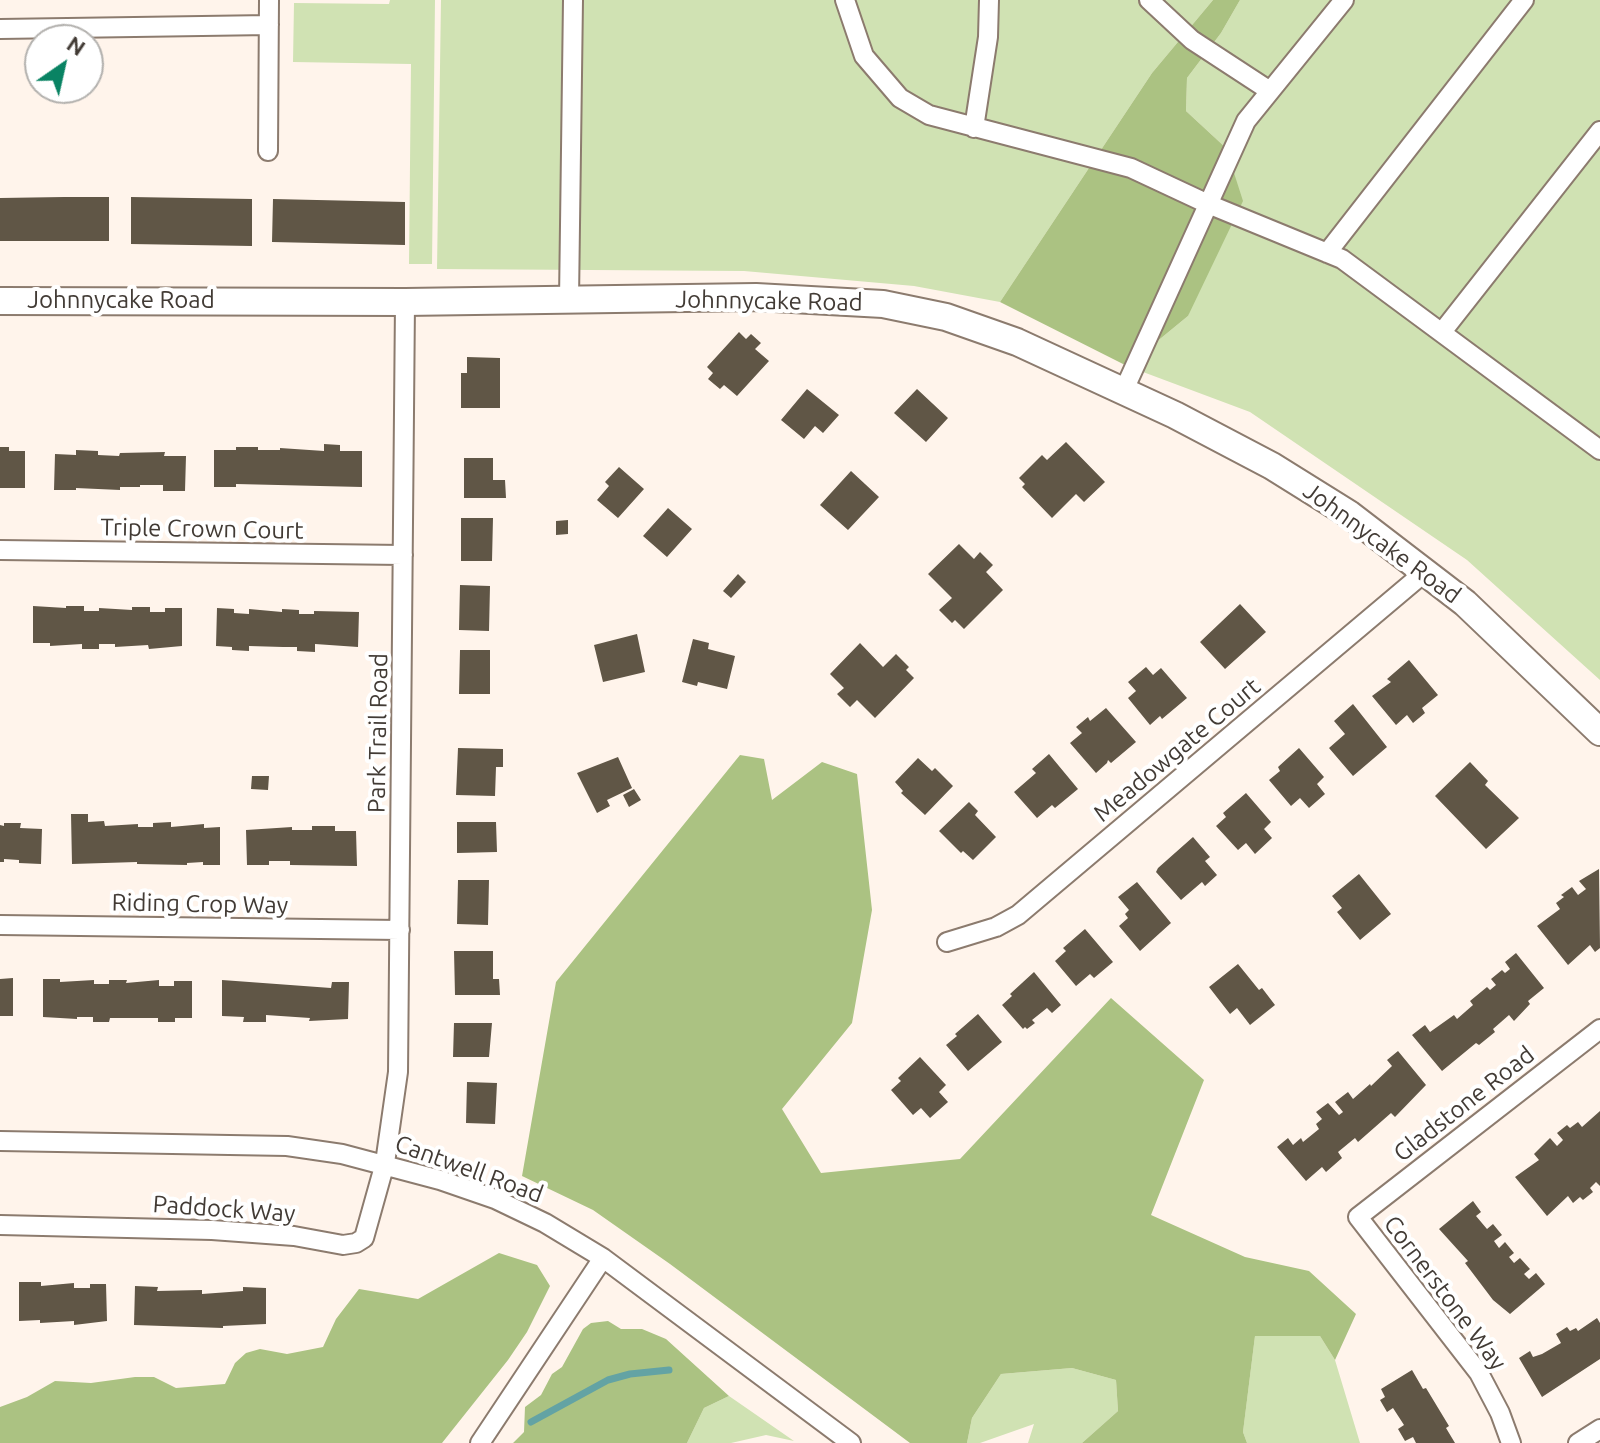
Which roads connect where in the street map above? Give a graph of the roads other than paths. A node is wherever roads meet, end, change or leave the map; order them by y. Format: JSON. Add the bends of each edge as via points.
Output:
{"nodes":[{"id":1,"x":269,"y":0,"type":"edge"},
{"id":2,"x":573,"y":0,"type":"edge"},
{"id":3,"x":845,"y":0,"type":"edge"},
{"id":4,"x":989,"y":0,"type":"edge"},
{"id":5,"x":1149,"y":0,"type":"edge"},
{"id":6,"x":1344,"y":0,"type":"edge"},
{"id":7,"x":1524,"y":0,"type":"edge"},
{"id":8,"x":269,"y":25,"type":"junction"},
{"id":9,"x":0,"y":29,"type":"edge"},
{"id":10,"x":1270,"y":91,"type":"junction"},
{"id":11,"x":974,"y":128,"type":"junction"},
{"id":12,"x":1600,"y":131,"type":"edge"},
{"id":13,"x":268,"y":151,"type":"dead end"},
{"id":14,"x":1208,"y":204,"type":"junction"},
{"id":15,"x":1327,"y":253,"type":"junction"},
{"id":16,"x":569,"y":300,"type":"junction"},
{"id":17,"x":0,"y":301,"type":"edge"},
{"id":18,"x":405,"y":302,"type":"junction"},
{"id":19,"x":1442,"y":332,"type":"junction"},
{"id":20,"x":1124,"y":390,"type":"junction"},
{"id":21,"x":1600,"y":450,"type":"edge"},
{"id":22,"x":0,"y":550,"type":"edge"},
{"id":23,"x":403,"y":555,"type":"junction"},
{"id":24,"x":1425,"y":572,"type":"junction"},
{"id":25,"x":1600,"y":732,"type":"edge"},
{"id":26,"x":0,"y":925,"type":"edge"},
{"id":27,"x":400,"y":930,"type":"junction"},
{"id":28,"x":947,"y":942,"type":"dead end"},
{"id":29,"x":1600,"y":1029,"type":"edge"},
{"id":30,"x":0,"y":1141,"type":"edge"},
{"id":31,"x":385,"y":1163,"type":"junction"},
{"id":32,"x":1358,"y":1217,"type":"joint"},
{"id":33,"x":0,"y":1225,"type":"edge"},
{"id":34,"x":603,"y":1258,"type":"junction"},
{"id":35,"x":1600,"y":1429,"type":"edge"},
{"id":36,"x":480,"y":1443,"type":"edge"},
{"id":37,"x":851,"y":1443,"type":"edge"},
{"id":38,"x":1511,"y":1443,"type":"edge"},
{"id":39,"x":1578,"y":1443,"type":"edge"}],
"edges":[{"from":1,"to":8,"type":"street"},
{"from":2,"to":16,"type":"street"},
{"from":3,"to":11,"type":"street","via":[[864,56],[900,98],[929,115]]},
{"from":4,"to":11,"type":"street"},
{"from":5,"to":10,"type":"street","via":[[1192,40]]},
{"from":6,"to":10,"type":"street"},
{"from":7,"to":15,"type":"street"},
{"from":8,"to":9,"type":"street"},
{"from":8,"to":13,"type":"street"},
{"from":10,"to":14,"type":"street","via":[[1246,121]]},
{"from":11,"to":14,"type":"street","via":[[1131,168]]},
{"from":12,"to":19,"type":"street"},
{"from":14,"to":15,"type":"street"},
{"from":14,"to":20,"type":"street"},
{"from":15,"to":19,"type":"street"},
{"from":16,"to":18,"type":"street","name":"Johnnycake Road"},
{"from":16,"to":20,"type":"street","name":"Johnnycake Road","via":[[756,297],[883,304],[946,317],[1017,342]]},
{"from":17,"to":18,"type":"street","name":"Johnnycake Road"},
{"from":18,"to":23,"type":"street","name":"Park Trail Road"},
{"from":19,"to":21,"type":"street"},
{"from":20,"to":24,"type":"street","name":"Johnnycake Road","via":[[1272,466],[1349,514]]},
{"from":22,"to":23,"type":"street","name":"Triple Crown Court"},
{"from":23,"to":27,"type":"street","name":"Park Trail Road"},
{"from":24,"to":25,"type":"street","name":"Johnnycake Road","via":[[1465,603]]},
{"from":24,"to":28,"type":"street","name":"Meadowgate Court","via":[[1018,915]]},
{"from":26,"to":27,"type":"street","name":"Riding Crop Way"},
{"from":27,"to":31,"type":"street","name":"Park Trail Road","via":[[398,1072]]},
{"from":29,"to":32,"type":"street","name":"Gladstone Road"},
{"from":30,"to":31,"type":"street","name":"Cantwell Road","via":[[287,1146]]},
{"from":31,"to":33,"type":"street","name":"Paddock Way","via":[[368,1227],[356,1243],[212,1230]]},
{"from":31,"to":34,"type":"street","name":"Cantwell Road","via":[[495,1199]]},
{"from":32,"to":38,"type":"street","name":"Cornerstone Way","via":[[1479,1373]]},
{"from":34,"to":36,"type":"street"},
{"from":34,"to":37,"type":"street","name":"Cantwell Road"},
{"from":35,"to":39,"type":"street"}]}
